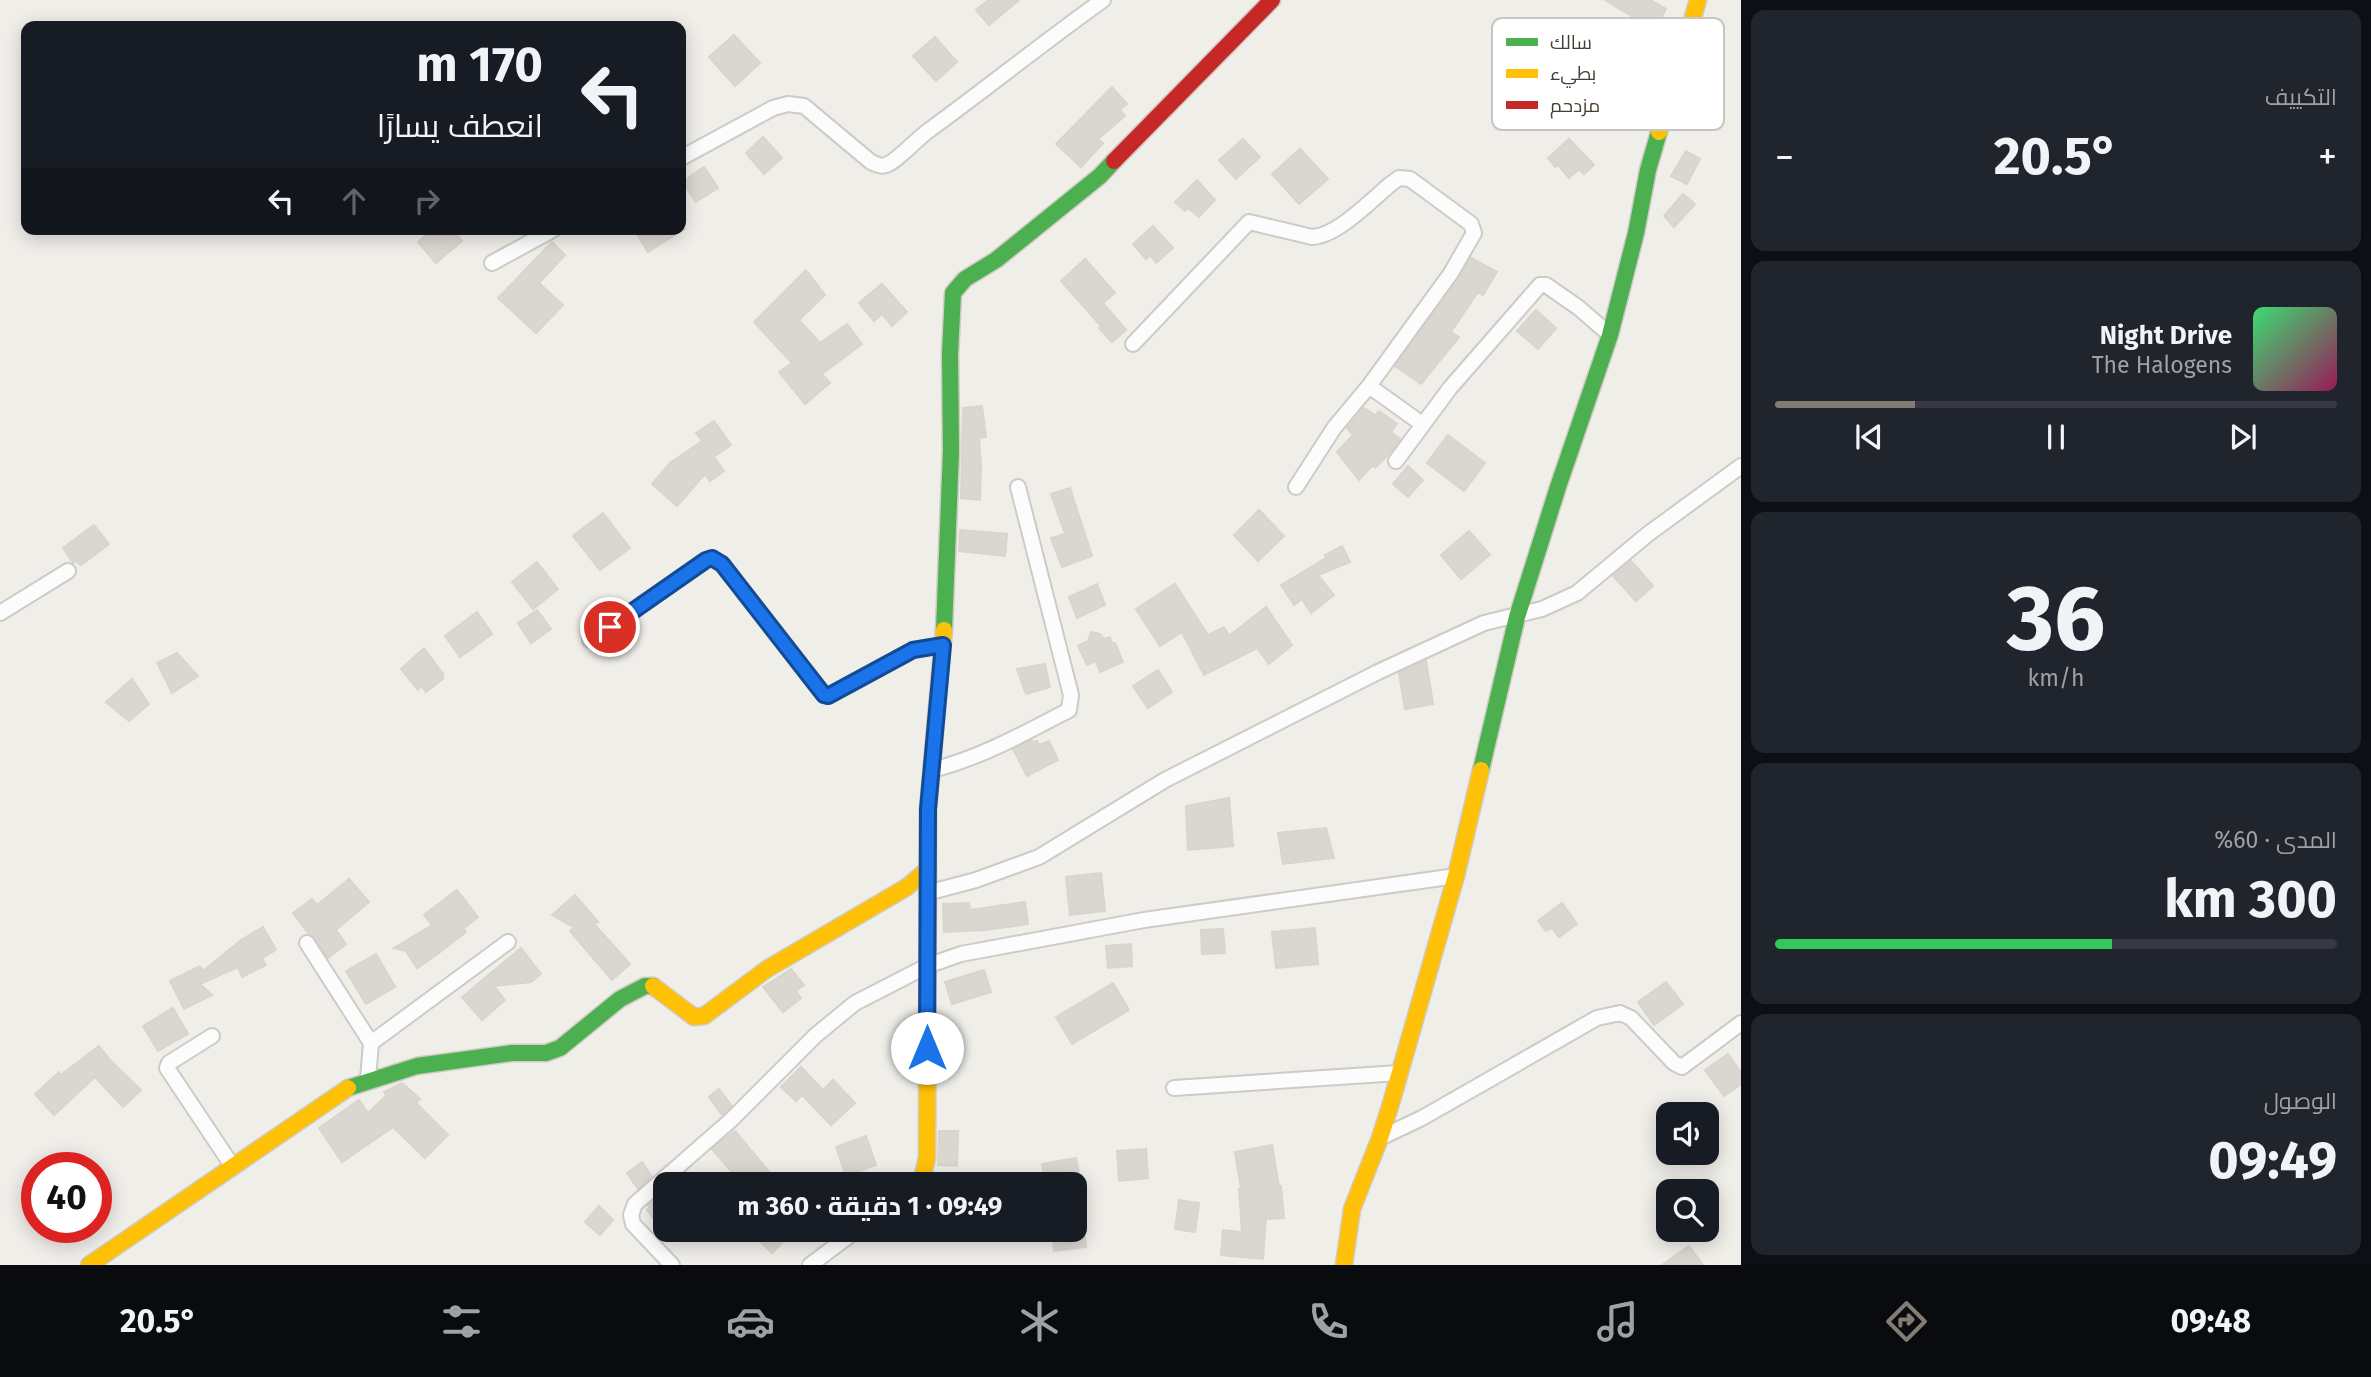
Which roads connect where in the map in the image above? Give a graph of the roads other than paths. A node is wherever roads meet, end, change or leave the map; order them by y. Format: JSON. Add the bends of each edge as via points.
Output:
{"nodes":[{"id":1,"x":1103,"y":0,"type":"edge"},
{"id":2,"x":1272,"y":0,"type":"edge"},
{"id":3,"x":1698,"y":0,"type":"edge"},
{"id":4,"x":1693,"y":18,"type":"edge"},
{"id":5,"x":1660,"y":130,"type":"edge"},
{"id":6,"x":686,"y":155,"type":"edge"},
{"id":7,"x":543,"y":235,"type":"edge"},
{"id":8,"x":492,"y":263,"type":"dead end"},
{"id":9,"x":1609,"y":335,"type":"junction"},
{"id":10,"x":1133,"y":344,"type":"dead end"},
{"id":11,"x":1369,"y":386,"type":"junction"},
{"id":12,"x":1422,"y":424,"type":"junction"},
{"id":13,"x":1396,"y":461,"type":"dead end"},
{"id":14,"x":1741,"y":466,"type":"edge"},
{"id":15,"x":1018,"y":487,"type":"dead end"},
{"id":16,"x":1296,"y":487,"type":"dead end"},
{"id":17,"x":68,"y":571,"type":"dead end"},
{"id":18,"x":0,"y":613,"type":"edge"},
{"id":19,"x":1517,"y":617,"type":"junction"},
{"id":20,"x":590,"y":640,"type":"dead end"},
{"id":21,"x":943,"y":645,"type":"junction"},
{"id":22,"x":932,"y":770,"type":"junction"},
{"id":23,"x":927,"y":870,"type":"junction"},
{"id":24,"x":1456,"y":876,"type":"junction"},
{"id":25,"x":927,"y":893,"type":"junction"},
{"id":26,"x":508,"y":942,"type":"dead end"},
{"id":27,"x":307,"y":943,"type":"dead end"},
{"id":28,"x":927,"y":966,"type":"junction"},
{"id":29,"x":1741,"y":1023,"type":"edge"},
{"id":30,"x":212,"y":1035,"type":"dead end"},
{"id":31,"x":371,"y":1043,"type":"junction"},
{"id":32,"x":1399,"y":1073,"type":"junction"},
{"id":33,"x":368,"y":1079,"type":"junction"},
{"id":34,"x":1174,"y":1088,"type":"dead end"},
{"id":35,"x":1380,"y":1138,"type":"junction"},
{"id":36,"x":233,"y":1167,"type":"junction"},
{"id":37,"x":924,"y":1172,"type":"edge"},
{"id":38,"x":841,"y":1242,"type":"edge"},
{"id":39,"x":89,"y":1265,"type":"edge"},
{"id":40,"x":672,"y":1265,"type":"edge"},
{"id":41,"x":810,"y":1265,"type":"edge"},
{"id":42,"x":1344,"y":1265,"type":"edge"}],
"edges":[{"from":1,"to":6,"type":"street","via":[[887,165],[871,162],[804,106],[788,104]]},
{"from":2,"to":21,"type":"street","via":[[1100,176],[954,289]]},
{"from":3,"to":4,"type":"street"},
{"from":5,"to":9,"type":"street"},
{"from":7,"to":8,"type":"street"},
{"from":9,"to":12,"type":"street","via":[[1579,308],[1540,285]]},
{"from":9,"to":19,"type":"street"},
{"from":10,"to":11,"type":"street","via":[[1249,222],[1319,237],[1399,178],[1410,179],[1471,224],[1475,233]]},
{"from":11,"to":12,"type":"street"},
{"from":11,"to":16,"type":"street","via":[[1334,428]]},
{"from":12,"to":13,"type":"street"},
{"from":14,"to":19,"type":"street","via":[[1577,593]]},
{"from":15,"to":22,"type":"street","via":[[1071,706],[1004,743]]},
{"from":17,"to":18,"type":"street"},
{"from":19,"to":24,"type":"street"},
{"from":19,"to":25,"type":"street","via":[[1484,623],[1340,691],[1165,780],[1039,857]]},
{"from":20,"to":21,"type":"street","via":[[712,558],[722,564],[824,695],[913,650]]},
{"from":21,"to":22,"type":"street"},
{"from":22,"to":23,"type":"street"},
{"from":23,"to":25,"type":"street"},
{"from":23,"to":33,"type":"street","via":[[886,900],[767,969],[704,1016],[694,1017],[648,985],[631,991],[560,1048],[546,1053],[417,1066]]},
{"from":24,"to":28,"type":"street","via":[[1144,920],[961,954]]},
{"from":24,"to":32,"type":"street"},
{"from":25,"to":28,"type":"street"},
{"from":26,"to":31,"type":"street"},
{"from":27,"to":31,"type":"street"},
{"from":28,"to":37,"type":"street"},
{"from":28,"to":40,"type":"street","via":[[855,1003],[635,1205],[633,1224]]},
{"from":29,"to":35,"type":"street","via":[[1682,1067],[1631,1018],[1620,1013],[1597,1018]]},
{"from":30,"to":36,"type":"street","via":[[167,1068]]},
{"from":31,"to":33,"type":"street"},
{"from":32,"to":34,"type":"street"},
{"from":32,"to":35,"type":"street"},
{"from":33,"to":36,"type":"street"},
{"from":35,"to":42,"type":"street","via":[[1352,1209]]},
{"from":36,"to":39,"type":"street"},
{"from":38,"to":41,"type":"street"}]}
